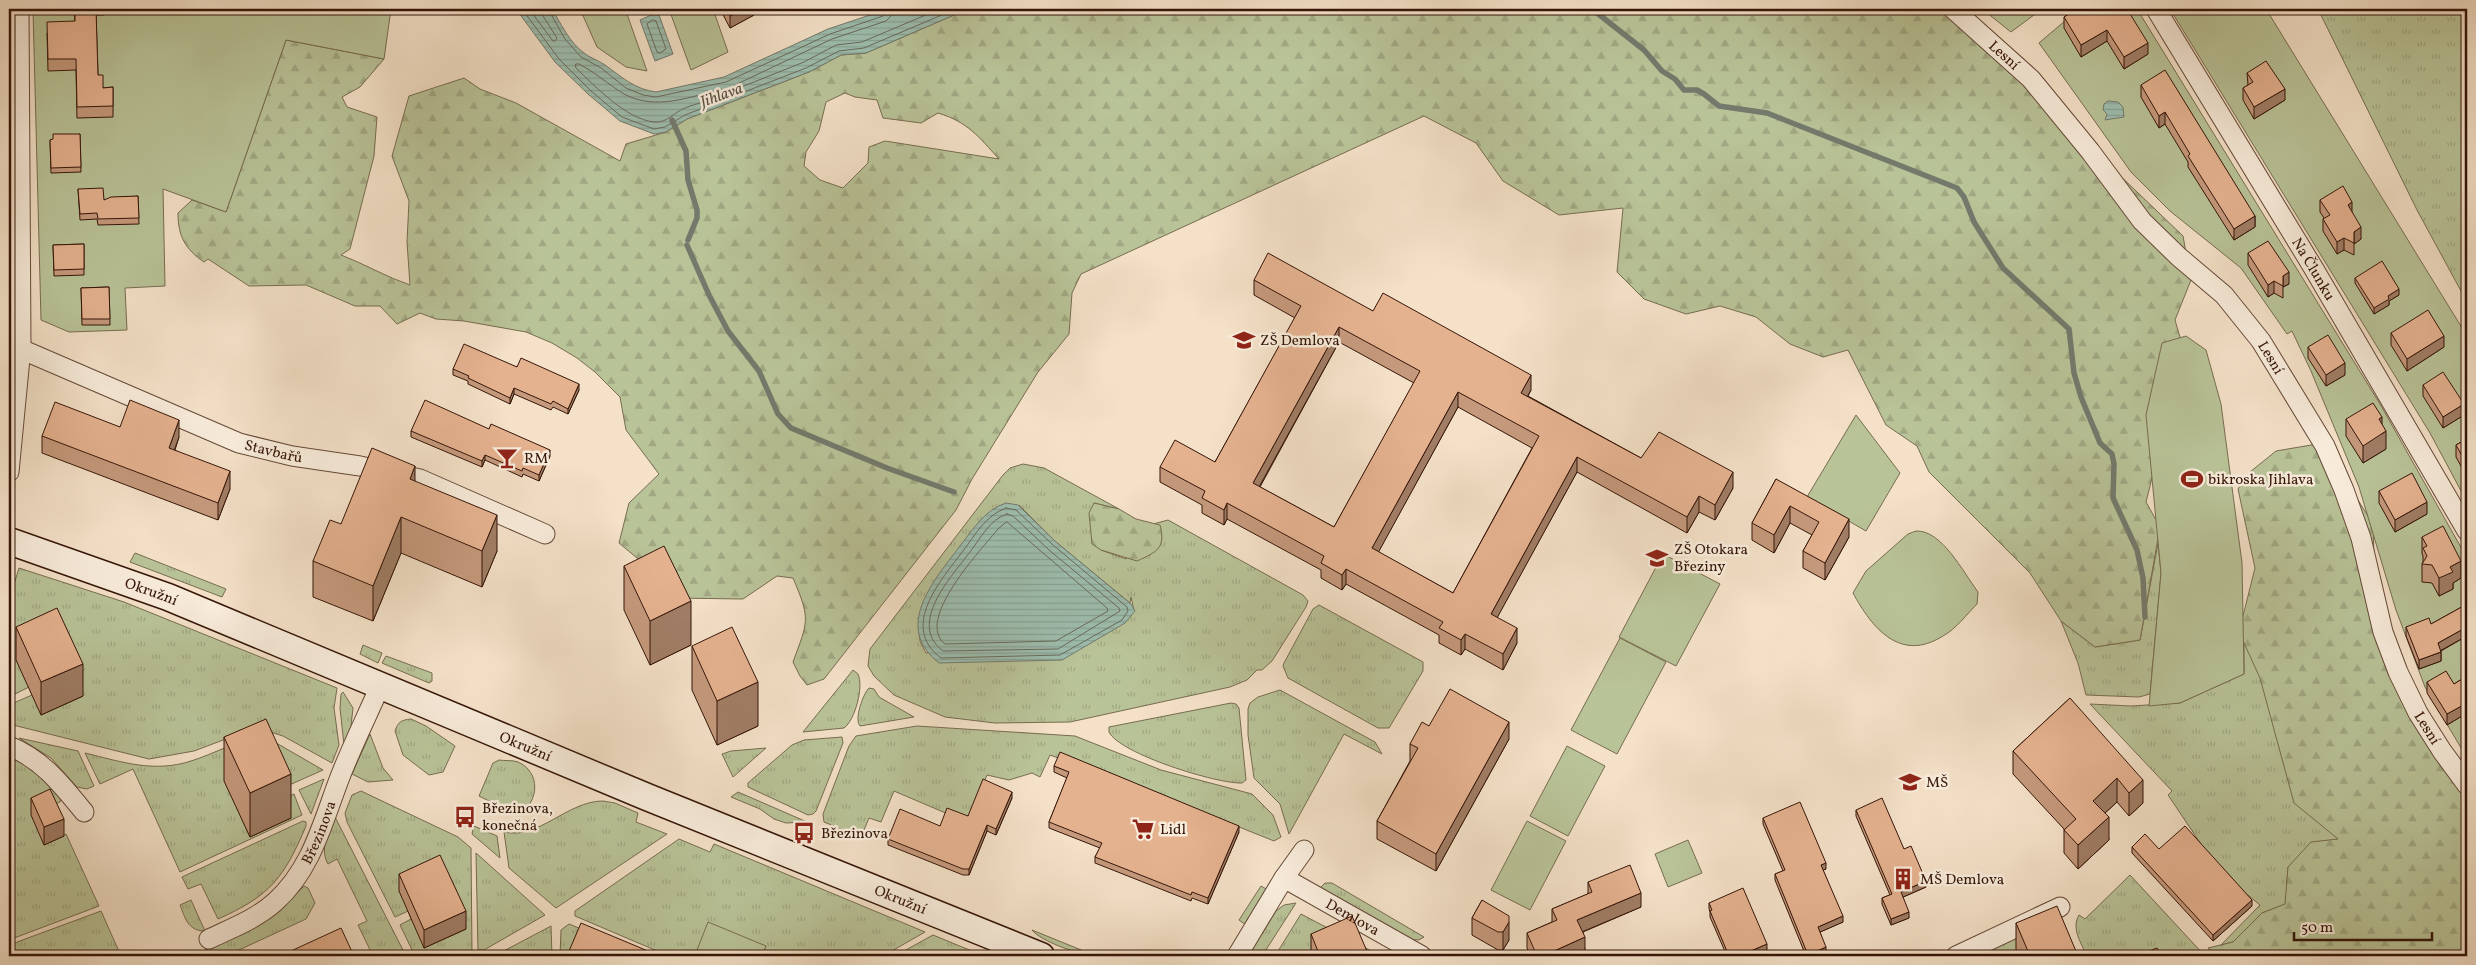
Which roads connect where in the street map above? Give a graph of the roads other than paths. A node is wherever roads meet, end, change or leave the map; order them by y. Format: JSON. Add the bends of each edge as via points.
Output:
{"nodes":[{"id":1,"x":18,"y":9,"type":"edge"},
{"id":2,"x":1953,"y":9,"type":"edge"},
{"id":3,"x":2156,"y":9,"type":"edge"},
{"id":4,"x":14,"y":51,"type":"edge"},
{"id":5,"x":15,"y":346,"type":"edge"},
{"id":6,"x":9,"y":472,"type":"edge"},
{"id":7,"x":2467,"y":531,"type":"edge"},
{"id":8,"x":545,"y":534,"type":"dead end"},
{"id":9,"x":9,"y":541,"type":"edge"},
{"id":10,"x":380,"y":686,"type":"junction"},
{"id":11,"x":9,"y":746,"type":"edge"},
{"id":12,"x":2467,"y":785,"type":"edge"},
{"id":13,"x":84,"y":812,"type":"dead end"},
{"id":14,"x":1304,"y":850,"type":"dead end"},
{"id":15,"x":1284,"y":878,"type":"junction"},
{"id":16,"x":2060,"y":907,"type":"edge"},
{"id":17,"x":209,"y":939,"type":"dead end"},
{"id":18,"x":1041,"y":956,"type":"edge"},
{"id":19,"x":1237,"y":956,"type":"edge"},
{"id":20,"x":1422,"y":956,"type":"edge"},
{"id":21,"x":1956,"y":956,"type":"edge"}],
"edges":[{"from":1,"to":4,"type":"street"},
{"from":2,"to":12,"type":"street","name":"Lesní","via":[[2031,79],[2142,221],[2224,295],[2261,341],[2325,446],[2344,490],[2360,538],[2383,632],[2398,672],[2418,713]]},
{"from":3,"to":7,"type":"street","name":"Na Člunku","via":[[2319,277]]},
{"from":4,"to":5,"type":"street"},
{"from":5,"to":6,"type":"street"},
{"from":5,"to":8,"type":"street","name":"Stavbařů","via":[[239,443],[420,479]]},
{"from":9,"to":10,"type":"street","name":"Okružní","via":[[168,597]]},
{"from":10,"to":17,"type":"street","name":"Březinova","via":[[309,859],[275,902],[257,915]]},
{"from":10,"to":18,"type":"street","name":"Okružní"},
{"from":11,"to":13,"type":"street","via":[[52,773]]},
{"from":14,"to":15,"type":"street"},
{"from":15,"to":19,"type":"street"},
{"from":15,"to":20,"type":"street","name":"Demlova"},
{"from":16,"to":21,"type":"street"}]}
